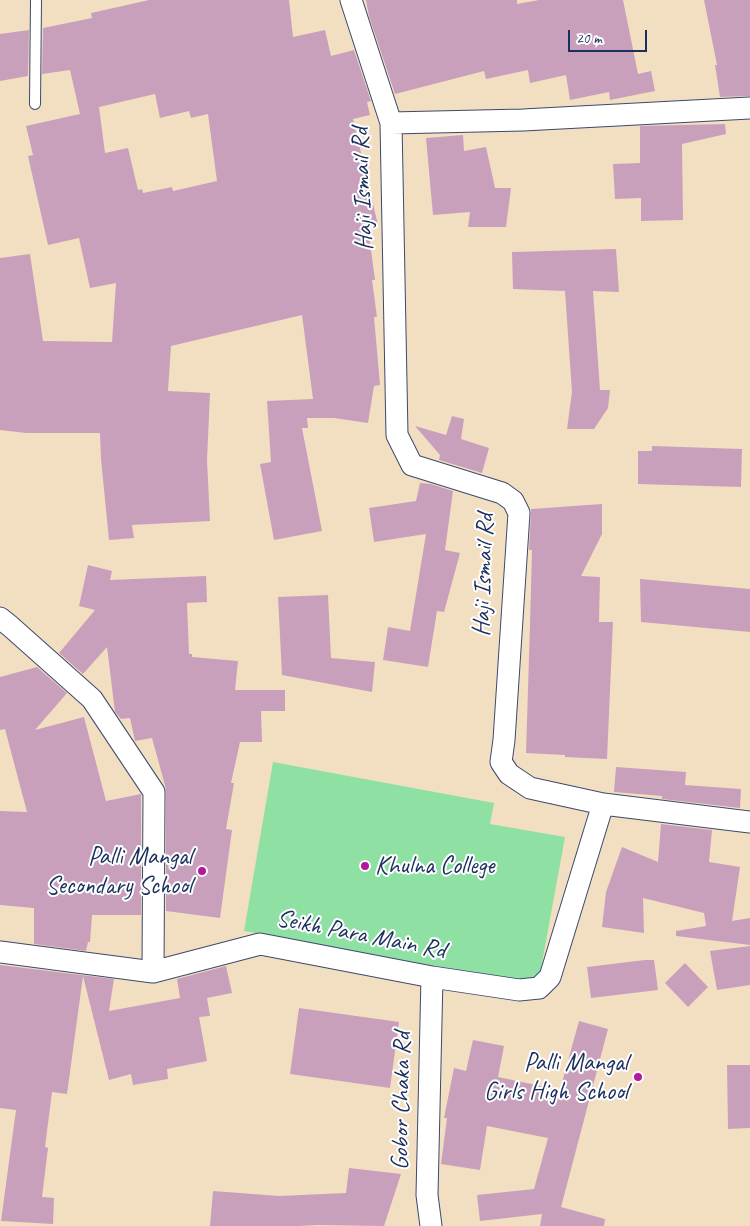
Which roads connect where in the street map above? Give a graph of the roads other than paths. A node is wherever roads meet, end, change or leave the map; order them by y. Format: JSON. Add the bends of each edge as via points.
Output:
{"nodes":[{"id":1,"x":36,"y":0,"type":"edge"},
{"id":2,"x":351,"y":0,"type":"edge"},
{"id":3,"x":35,"y":104,"type":"dead end"},
{"id":4,"x":750,"y":108,"type":"edge"},
{"id":5,"x":391,"y":123,"type":"junction"},
{"id":6,"x":0,"y":618,"type":"edge"},
{"id":7,"x":603,"y":804,"type":"junction"},
{"id":8,"x":750,"y":822,"type":"edge"},
{"id":9,"x":0,"y":952,"type":"edge"},
{"id":10,"x":152,"y":972,"type":"junction"},
{"id":11,"x":432,"y":977,"type":"junction"},
{"id":12,"x":431,"y":1226,"type":"edge"}],
"edges":[{"from":1,"to":3,"type":"lane"},
{"from":2,"to":5,"type":"street","name":"Haji Ismail Rd"},
{"from":4,"to":5,"type":"street","via":[[523,120]]},
{"from":5,"to":7,"type":"street","name":"Haji Ismail Rd","via":[[397,435],[412,465],[502,493],[513,501],[519,513],[502,762],[509,774],[530,788]]},
{"from":6,"to":10,"type":"street","via":[[92,699],[154,792]]},
{"from":7,"to":8,"type":"street","name":"Haji Ismail Rd"},
{"from":7,"to":11,"type":"street","name":"Seikh Para Main Rd","via":[[550,977],[539,988],[519,990]]},
{"from":9,"to":10,"type":"street"},
{"from":10,"to":11,"type":"street","name":"Seikh Para Main Rd","via":[[260,944]]},
{"from":11,"to":12,"type":"street","name":"Gobor Chaka Rd","via":[[427,1195]]}]}
